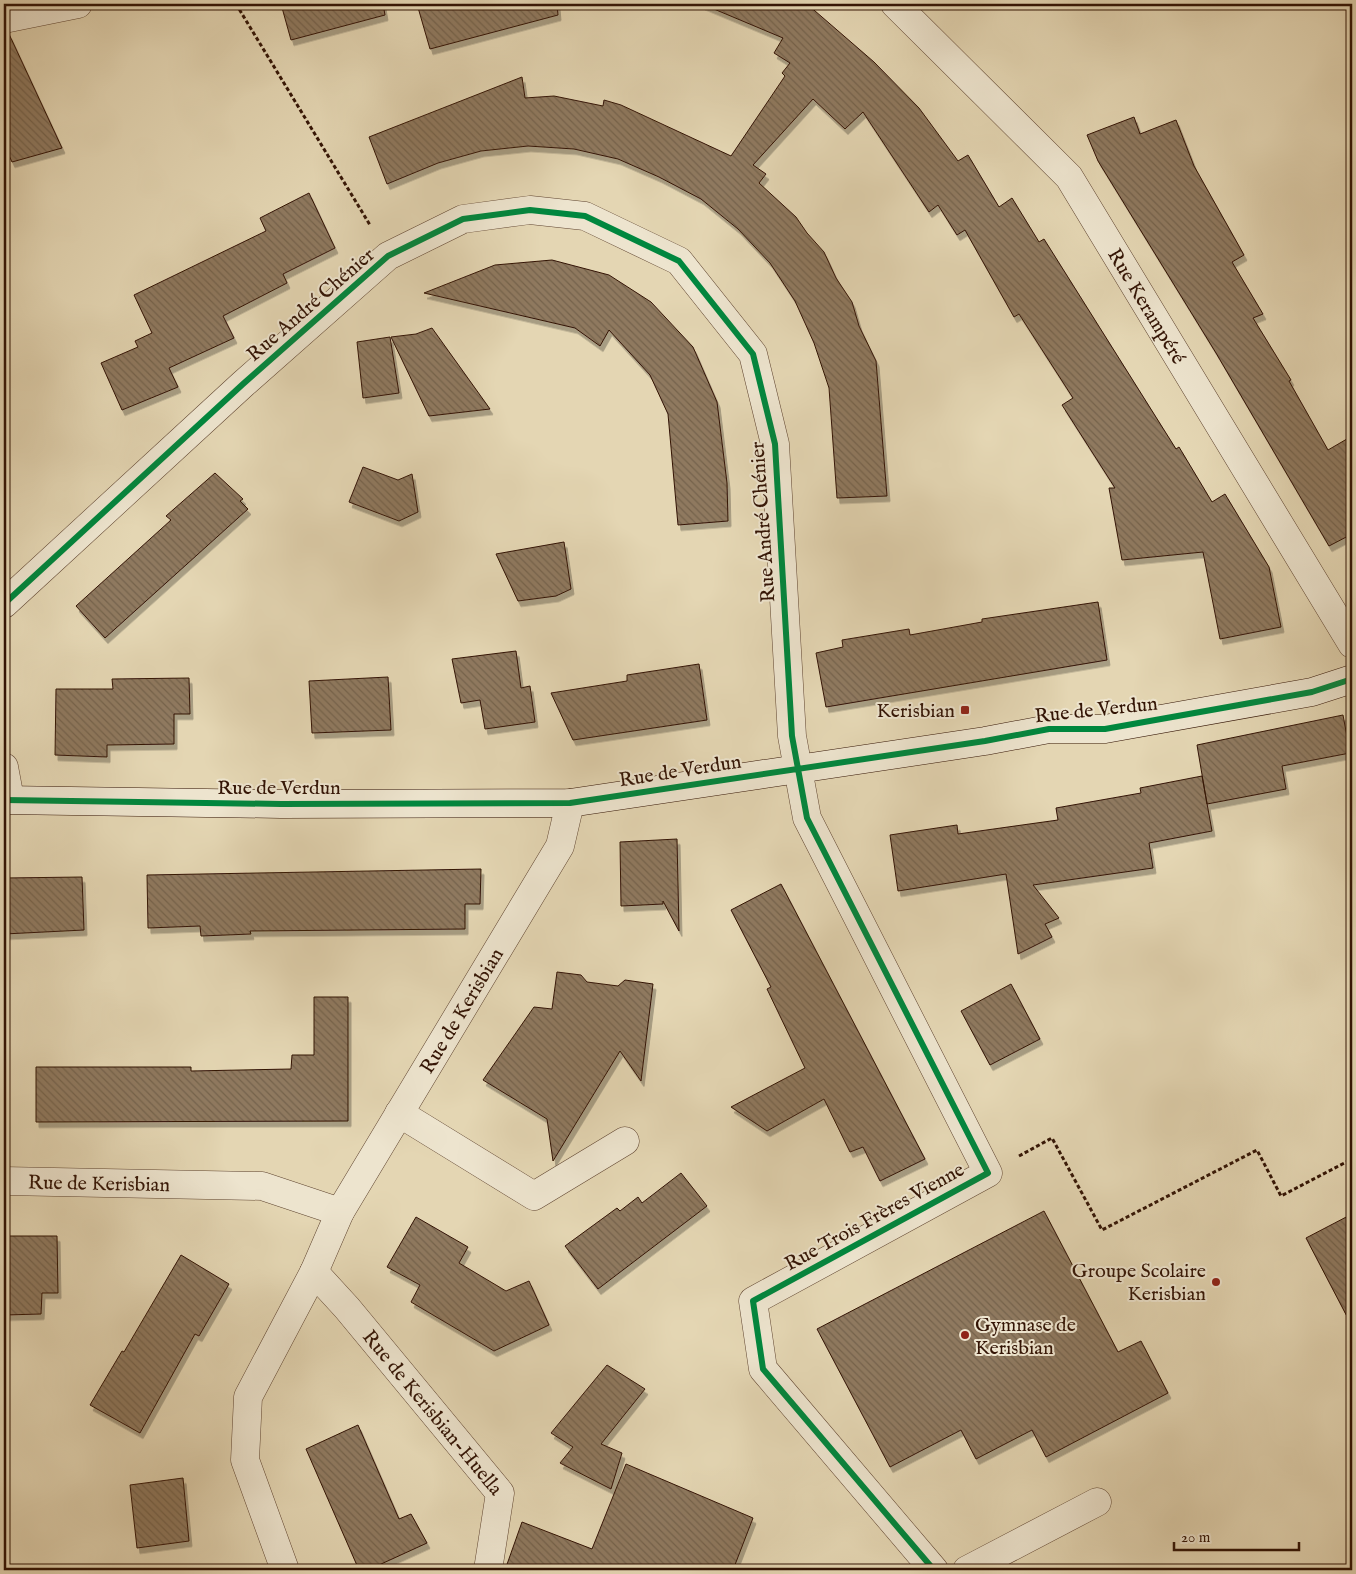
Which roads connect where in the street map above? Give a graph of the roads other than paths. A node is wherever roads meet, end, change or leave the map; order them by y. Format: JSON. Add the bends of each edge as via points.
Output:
{"nodes":[{"id":1,"x":78,"y":4,"type":"edge"},
{"id":2,"x":895,"y":4,"type":"edge"},
{"id":3,"x":4,"y":19,"type":"edge"},
{"id":4,"x":4,"y":604,"type":"edge"},
{"id":5,"x":1352,"y":644,"type":"edge"},
{"id":6,"x":1352,"y":679,"type":"edge"},
{"id":7,"x":4,"y":767,"type":"edge"},
{"id":8,"x":798,"y":768,"type":"junction"},
{"id":9,"x":7,"y":800,"type":"edge"},
{"id":10,"x":570,"y":803,"type":"junction"},
{"id":11,"x":399,"y":1113,"type":"junction"},
{"id":12,"x":625,"y":1141,"type":"dead end"},
{"id":13,"x":4,"y":1181,"type":"edge"},
{"id":14,"x":340,"y":1212,"type":"junction"},
{"id":15,"x":314,"y":1272,"type":"junction"},
{"id":16,"x":1097,"y":1502,"type":"dead end"},
{"id":17,"x":280,"y":1568,"type":"edge"},
{"id":18,"x":488,"y":1570,"type":"edge"},
{"id":19,"x":934,"y":1570,"type":"edge"},
{"id":20,"x":967,"y":1570,"type":"edge"}],
"edges":[{"from":1,"to":3,"type":"street"},
{"from":2,"to":5,"type":"street","name":"Rue Kerampéré","via":[[1068,178]]},
{"from":4,"to":8,"type":"street","name":"Rue André Chénier","via":[[243,384],[388,256],[462,219],[530,210],[585,216],[679,261],[753,354],[775,444],[792,736]]},
{"from":6,"to":8,"type":"street","name":"Rue de Verdun","via":[[1312,692],[1105,729],[1049,729]]},
{"from":7,"to":9,"type":"street"},
{"from":8,"to":10,"type":"street","name":"Rue de Verdun"},
{"from":8,"to":19,"type":"street","name":"Rue Trois Frères Vienne","via":[[807,818],[988,1173],[752,1301],[763,1369]]},
{"from":9,"to":10,"type":"street","name":"Rue de Verdun","via":[[281,804]]},
{"from":10,"to":11,"type":"street","name":"Rue de Kerisbian","via":[[560,846]]},
{"from":11,"to":12,"type":"street","via":[[534,1196]]},
{"from":11,"to":14,"type":"street","name":"Rue de Kerisbian"},
{"from":13,"to":14,"type":"street","name":"Rue de Kerisbian","via":[[262,1186]]},
{"from":14,"to":15,"type":"street","name":"Rue de Kerisbian"},
{"from":15,"to":17,"type":"street","name":"Rue de Kerisbian","via":[[248,1397],[246,1460]]},
{"from":15,"to":18,"type":"street","name":"Rue de Kerisbian-Huella","via":[[500,1493]]},
{"from":16,"to":20,"type":"street"}]}
